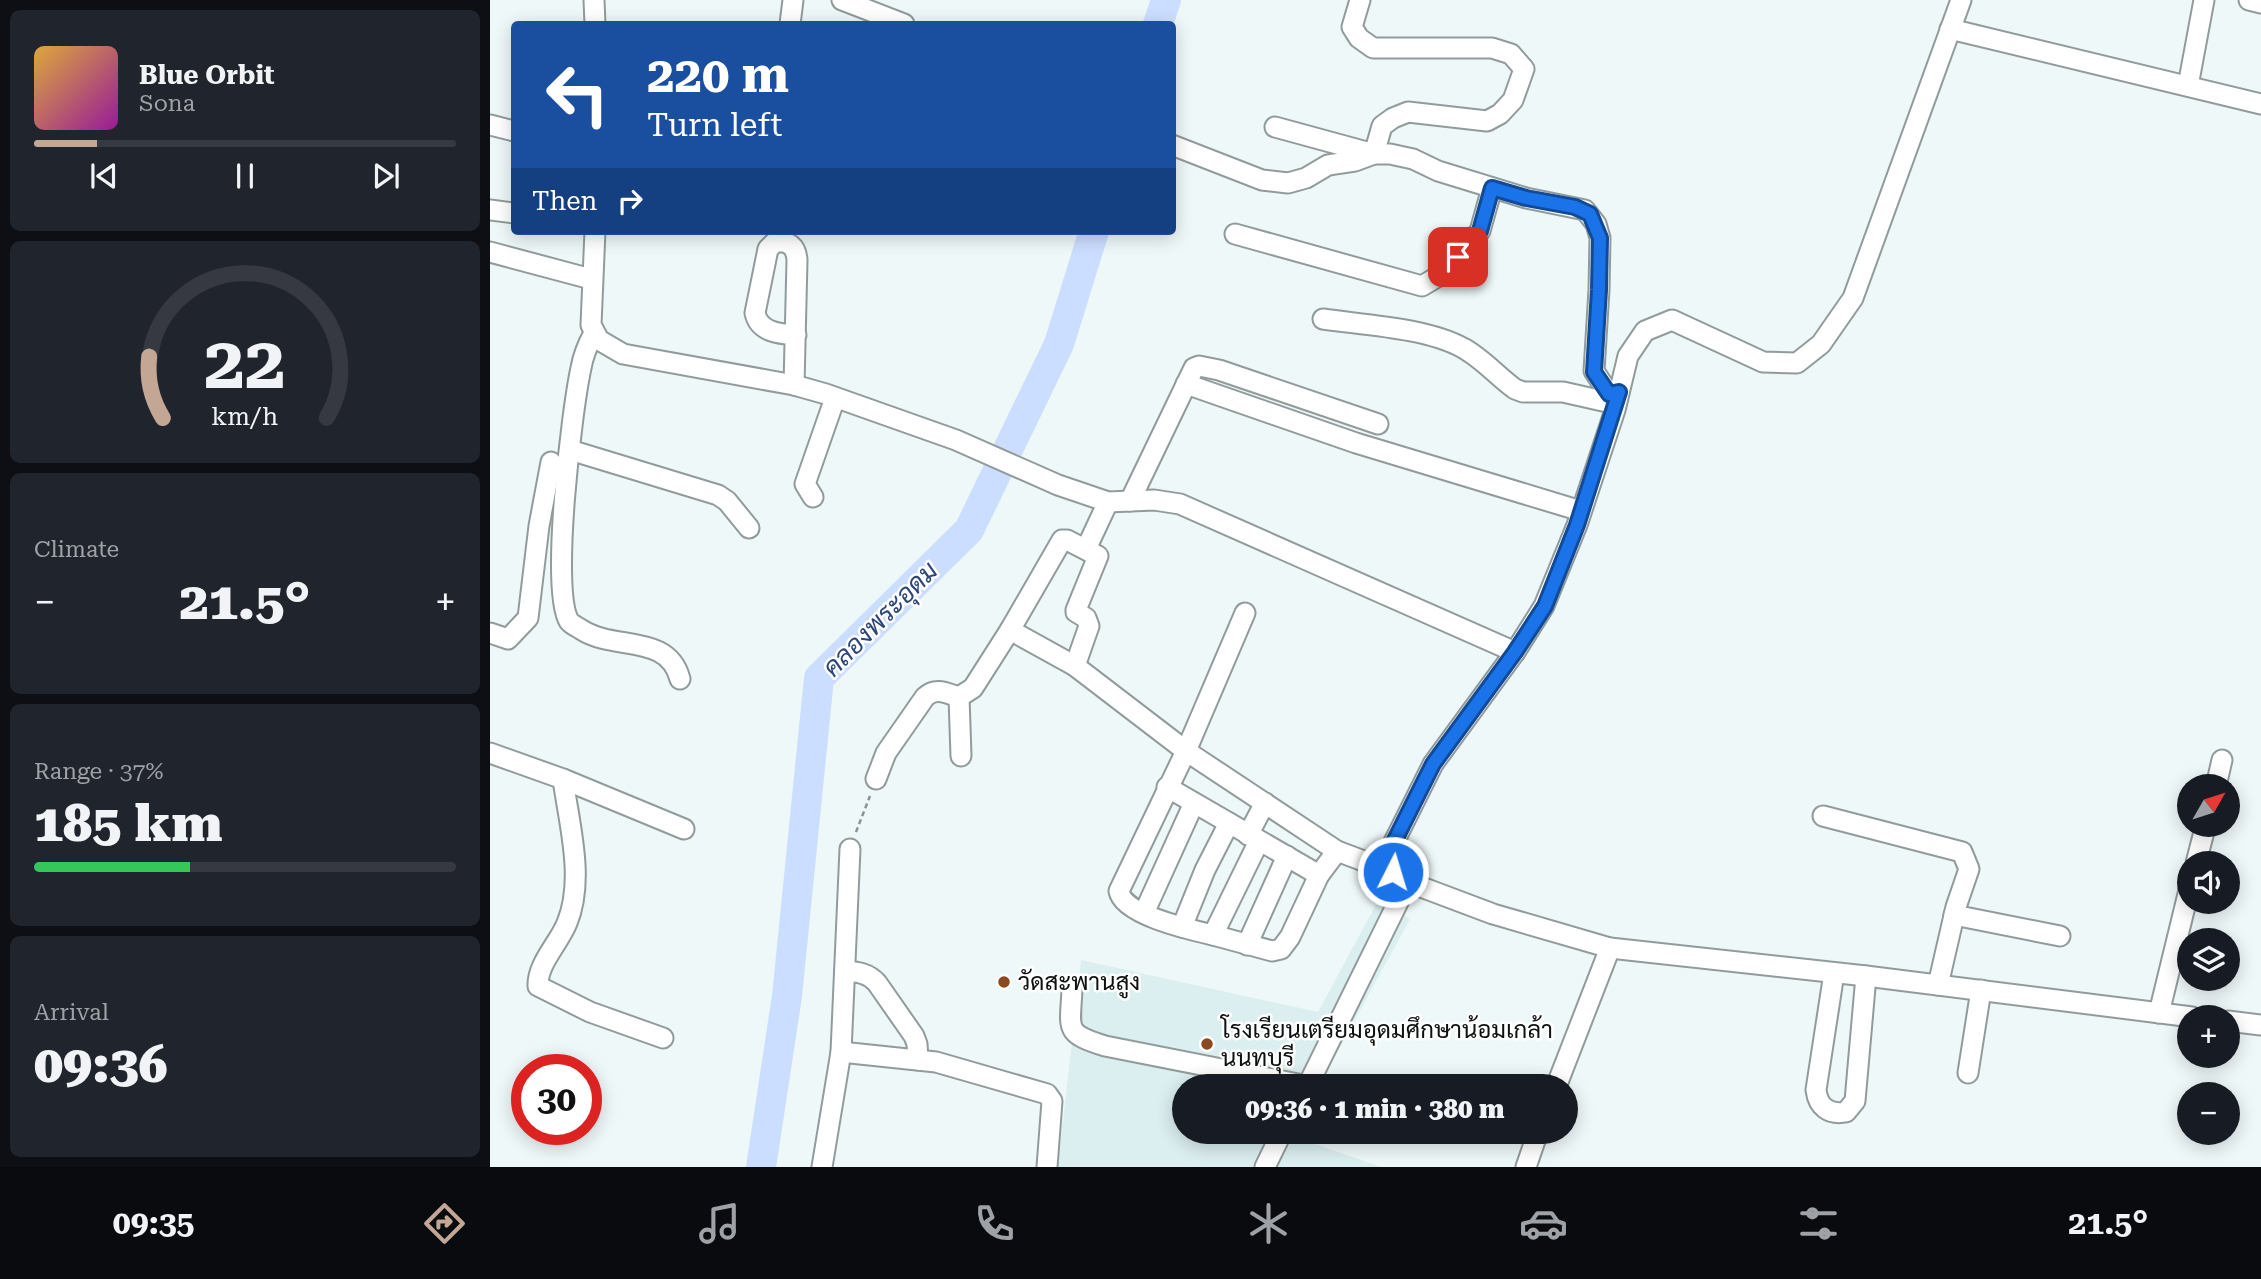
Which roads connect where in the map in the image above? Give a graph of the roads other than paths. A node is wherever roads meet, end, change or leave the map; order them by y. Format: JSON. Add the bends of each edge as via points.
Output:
{"nodes":[{"id":1,"x":594,"y":0,"type":"edge"},
{"id":2,"x":793,"y":0,"type":"edge"},
{"id":3,"x":842,"y":0,"type":"edge"},
{"id":4,"x":1360,"y":0,"type":"edge"},
{"id":5,"x":1961,"y":0,"type":"edge"},
{"id":6,"x":2204,"y":0,"type":"edge"},
{"id":7,"x":2249,"y":0,"type":"edge"},
{"id":8,"x":2261,"y":3,"type":"edge"},
{"id":9,"x":594,"y":21,"type":"edge"},
{"id":10,"x":790,"y":21,"type":"edge"},
{"id":11,"x":896,"y":21,"type":"edge"},
{"id":12,"x":1951,"y":29,"type":"junction"},
{"id":13,"x":2188,"y":86,"type":"junction"},
{"id":14,"x":2261,"y":104,"type":"edge"},
{"id":15,"x":490,"y":125,"type":"edge"},
{"id":16,"x":1275,"y":127,"type":"dead end"},
{"id":17,"x":511,"y":130,"type":"edge"},
{"id":18,"x":1176,"y":147,"type":"edge"},
{"id":19,"x":1374,"y":154,"type":"junction"},
{"id":20,"x":1492,"y":188,"type":"junction"},
{"id":21,"x":490,"y":209,"type":"edge"},
{"id":22,"x":511,"y":212,"type":"edge"},
{"id":23,"x":1235,"y":234,"type":"dead end"},
{"id":24,"x":595,"y":235,"type":"edge"},
{"id":25,"x":490,"y":252,"type":"edge"},
{"id":26,"x":592,"y":279,"type":"junction"},
{"id":27,"x":1323,"y":319,"type":"dead end"},
{"id":28,"x":594,"y":333,"type":"junction"},
{"id":29,"x":796,"y":335,"type":"dead end"},
{"id":30,"x":794,"y":384,"type":"junction"},
{"id":31,"x":1186,"y":384,"type":"junction"},
{"id":32,"x":835,"y":398,"type":"junction"},
{"id":33,"x":1617,"y":398,"type":"junction"},
{"id":34,"x":1378,"y":424,"type":"dead end"},
{"id":35,"x":570,"y":450,"type":"junction"},
{"id":36,"x":551,"y":462,"type":"dead end"},
{"id":37,"x":813,"y":497,"type":"dead end"},
{"id":38,"x":1130,"y":501,"type":"junction"},
{"id":39,"x":1108,"y":502,"type":"junction"},
{"id":40,"x":1581,"y":511,"type":"junction"},
{"id":41,"x":749,"y":528,"type":"dead end"},
{"id":42,"x":1086,"y":550,"type":"junction"},
{"id":43,"x":1245,"y":613,"type":"dead end"},
{"id":44,"x":1010,"y":630,"type":"junction"},
{"id":45,"x":490,"y":633,"type":"edge"},
{"id":46,"x":1515,"y":652,"type":"junction"},
{"id":47,"x":1075,"y":666,"type":"junction"},
{"id":48,"x":680,"y":678,"type":"dead end"},
{"id":49,"x":959,"y":697,"type":"junction"},
{"id":50,"x":1186,"y":751,"type":"junction"},
{"id":51,"x":490,"y":753,"type":"edge"},
{"id":52,"x":961,"y":756,"type":"dead end"},
{"id":53,"x":2222,"y":760,"type":"dead end"},
{"id":54,"x":2219,"y":774,"type":"edge"},
{"id":55,"x":563,"y":779,"type":"junction"},
{"id":56,"x":876,"y":779,"type":"road end"},
{"id":57,"x":1167,"y":787,"type":"junction"},
{"id":58,"x":1194,"y":803,"type":"junction"},
{"id":59,"x":1265,"y":803,"type":"junction"},
{"id":60,"x":1823,"y":816,"type":"dead end"},
{"id":61,"x":1229,"y":823,"type":"junction"},
{"id":62,"x":684,"y":829,"type":"dead end"},
{"id":63,"x":1254,"y":838,"type":"junction"},
{"id":64,"x":850,"y":849,"type":"road end"},
{"id":65,"x":1337,"y":851,"type":"junction"},
{"id":66,"x":1287,"y":856,"type":"junction"},
{"id":67,"x":1320,"y":875,"type":"junction"},
{"id":68,"x":1400,"y":877,"type":"junction"},
{"id":69,"x":1144,"y":913,"type":"junction"},
{"id":70,"x":2183,"y":914,"type":"edge"},
{"id":71,"x":1954,"y":915,"type":"junction"},
{"id":72,"x":1182,"y":927,"type":"junction"},
{"id":73,"x":1213,"y":935,"type":"junction"},
{"id":74,"x":2060,"y":936,"type":"dead end"},
{"id":75,"x":1247,"y":945,"type":"junction"},
{"id":76,"x":1610,"y":948,"type":"junction"},
{"id":77,"x":845,"y":971,"type":"junction"},
{"id":78,"x":1834,"y":973,"type":"junction"},
{"id":79,"x":1866,"y":976,"type":"junction"},
{"id":80,"x":1938,"y":985,"type":"junction"},
{"id":81,"x":1072,"y":990,"type":"dead end"},
{"id":82,"x":1981,"y":990,"type":"junction"},
{"id":83,"x":2159,"y":1013,"type":"junction"},
{"id":84,"x":2177,"y":1015,"type":"edge"},
{"id":85,"x":2240,"y":1022,"type":"edge"},
{"id":86,"x":2261,"y":1025,"type":"edge"},
{"id":87,"x":663,"y":1038,"type":"dead end"},
{"id":88,"x":841,"y":1052,"type":"junction"},
{"id":89,"x":918,"y":1060,"type":"junction"},
{"id":90,"x":1968,"y":1073,"type":"dead end"},
{"id":91,"x":1247,"y":1074,"type":"edge"},
{"id":92,"x":1313,"y":1074,"type":"edge"},
{"id":93,"x":1561,"y":1074,"type":"edge"},
{"id":94,"x":1276,"y":1144,"type":"edge"},
{"id":95,"x":1534,"y":1144,"type":"edge"},
{"id":96,"x":822,"y":1167,"type":"edge"},
{"id":97,"x":1047,"y":1167,"type":"edge"},
{"id":98,"x":1265,"y":1167,"type":"edge"},
{"id":99,"x":1526,"y":1167,"type":"edge"}],
"edges":[{"from":1,"to":9,"type":"street"},
{"from":2,"to":10,"type":"street"},
{"from":3,"to":11,"type":"street"},
{"from":4,"to":19,"type":"street","via":[[1352,27],[1373,48],[1492,48],[1511,54],[1524,69],[1513,100],[1500,114],[1487,121],[1408,112],[1382,126]]},
{"from":5,"to":12,"type":"street"},
{"from":6,"to":13,"type":"street"},
{"from":7,"to":8,"type":"street"},
{"from":12,"to":13,"type":"street"},
{"from":12,"to":33,"type":"street","via":[[1853,298],[1821,344],[1797,363],[1763,362],[1672,320],[1644,331],[1628,356]]},
{"from":13,"to":14,"type":"street"},
{"from":15,"to":17,"type":"street"},
{"from":16,"to":19,"type":"street"},
{"from":18,"to":19,"type":"street","via":[[1262,180],[1288,183],[1328,165]]},
{"from":19,"to":20,"type":"street","via":[[1413,159],[1438,172]]},
{"from":20,"to":23,"type":"street","via":[[1480,231],[1442,274],[1422,286]]},
{"from":20,"to":33,"type":"street","via":[[1590,214],[1600,238],[1594,372]]},
{"from":21,"to":22,"type":"street"},
{"from":24,"to":26,"type":"street"},
{"from":25,"to":26,"type":"street"},
{"from":26,"to":28,"type":"street"},
{"from":27,"to":33,"type":"street","via":[[1446,340],[1466,349],[1524,392]]},
{"from":28,"to":30,"type":"street","via":[[623,354]]},
{"from":28,"to":35,"type":"street","via":[[581,367]]},
{"from":29,"to":30,"type":"street"},
{"from":30,"to":32,"type":"street"},
{"from":31,"to":34,"type":"street","via":[[1194,368],[1219,370]]},
{"from":31,"to":38,"type":"street"},
{"from":31,"to":40,"type":"street","via":[[1356,443]]},
{"from":32,"to":37,"type":"street","via":[[806,484]]},
{"from":32,"to":39,"type":"street","via":[[956,440]]},
{"from":33,"to":40,"type":"street"},
{"from":35,"to":41,"type":"street","via":[[718,495]]},
{"from":35,"to":48,"type":"street","via":[[561,578],[570,623],[603,639],[662,653],[676,664]]},
{"from":36,"to":45,"type":"street","via":[[528,618],[508,639]]},
{"from":38,"to":39,"type":"street"},
{"from":38,"to":46,"type":"street","via":[[1180,504]]},
{"from":39,"to":42,"type":"street"},
{"from":40,"to":46,"type":"street","via":[[1545,606]]},
{"from":42,"to":44,"type":"street","via":[[1067,540],[1059,542]]},
{"from":42,"to":47,"type":"street","via":[[1098,556],[1076,610],[1088,626]]},
{"from":43,"to":50,"type":"street"},
{"from":44,"to":47,"type":"street"},
{"from":44,"to":49,"type":"street","via":[[973,688]]},
{"from":46,"to":68,"type":"street","via":[[1433,764],[1390,850]]},
{"from":47,"to":50,"type":"street"},
{"from":49,"to":52,"type":"street"},
{"from":49,"to":56,"type":"street","via":[[937,690],[925,697],[886,753]]},
{"from":50,"to":57,"type":"street"},
{"from":50,"to":59,"type":"street"},
{"from":51,"to":55,"type":"street"},
{"from":53,"to":54,"type":"street"},
{"from":55,"to":62,"type":"street"},
{"from":55,"to":87,"type":"street","via":[[575,884],[567,923],[538,986],[590,1012]]},
{"from":57,"to":58,"type":"street"},
{"from":57,"to":69,"type":"street","via":[[1119,891],[1125,902]]},
{"from":58,"to":61,"type":"street"},
{"from":58,"to":69,"type":"street"},
{"from":59,"to":63,"type":"street"},
{"from":59,"to":65,"type":"street"},
{"from":60,"to":71,"type":"street","via":[[1962,852],[1969,869]]},
{"from":61,"to":63,"type":"street"},
{"from":61,"to":72,"type":"street"},
{"from":63,"to":66,"type":"street"},
{"from":63,"to":73,"type":"street"},
{"from":64,"to":77,"type":"street"},
{"from":65,"to":67,"type":"street"},
{"from":65,"to":68,"type":"street"},
{"from":66,"to":67,"type":"street"},
{"from":66,"to":75,"type":"street"},
{"from":67,"to":75,"type":"street","via":[[1281,949]]},
{"from":68,"to":76,"type":"street","via":[[1493,914]]},
{"from":68,"to":92,"type":"street"},
{"from":69,"to":72,"type":"street"},
{"from":70,"to":83,"type":"street"},
{"from":71,"to":74,"type":"street"},
{"from":71,"to":80,"type":"street"},
{"from":72,"to":73,"type":"street"},
{"from":73,"to":75,"type":"street"},
{"from":76,"to":78,"type":"street"},
{"from":76,"to":93,"type":"street"},
{"from":77,"to":88,"type":"street"},
{"from":77,"to":89,"type":"street","via":[[860,972],[877,984],[914,1036]]},
{"from":78,"to":79,"type":"street"},
{"from":78,"to":79,"type":"street","via":[[1816,1090],[1822,1106],[1836,1113],[1846,1112],[1855,1101]]},
{"from":79,"to":80,"type":"street"},
{"from":80,"to":82,"type":"street"},
{"from":81,"to":91,"type":"street","via":[[1070,1027],[1084,1040]]},
{"from":82,"to":83,"type":"street"},
{"from":82,"to":90,"type":"street"},
{"from":83,"to":84,"type":"street"},
{"from":85,"to":86,"type":"street"},
{"from":88,"to":89,"type":"street"},
{"from":88,"to":96,"type":"street"},
{"from":89,"to":97,"type":"street","via":[[1047,1094],[1052,1101]]},
{"from":94,"to":98,"type":"street"},
{"from":95,"to":99,"type":"street"}]}
